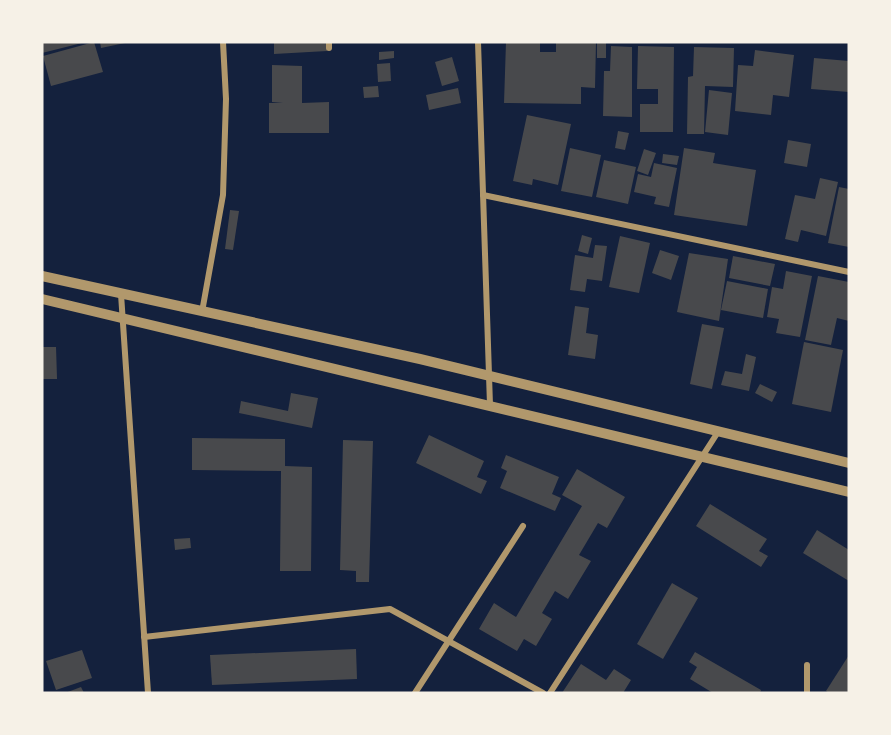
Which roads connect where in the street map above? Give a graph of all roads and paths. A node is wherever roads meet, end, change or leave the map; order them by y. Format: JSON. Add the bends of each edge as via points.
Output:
{"nodes":[{"id":1,"x":223,"y":42,"type":"edge"},
{"id":2,"x":478,"y":42,"type":"edge"},
{"id":3,"x":483,"y":195,"type":"junction"},
{"id":4,"x":849,"y":272,"type":"edge"},
{"id":5,"x":42,"y":276,"type":"edge"},
{"id":6,"x":121,"y":294,"type":"junction"},
{"id":7,"x":42,"y":298,"type":"edge"},
{"id":8,"x":202,"y":312,"type":"junction"},
{"id":9,"x":123,"y":318,"type":"junction"},
{"id":10,"x":489,"y":376,"type":"junction"},
{"id":11,"x":490,"y":405,"type":"junction"},
{"id":12,"x":718,"y":432,"type":"junction"},
{"id":13,"x":702,"y":456,"type":"junction"},
{"id":14,"x":849,"y":463,"type":"edge"},
{"id":15,"x":849,"y":492,"type":"edge"},
{"id":16,"x":524,"y":526,"type":"dead end"},
{"id":17,"x":144,"y":637,"type":"junction"},
{"id":18,"x":450,"y":642,"type":"junction"},
{"id":19,"x":807,"y":665,"type":"dead end"},
{"id":20,"x":148,"y":693,"type":"edge"},
{"id":21,"x":415,"y":693,"type":"edge"},
{"id":22,"x":543,"y":693,"type":"edge"},
{"id":23,"x":550,"y":693,"type":"edge"},
{"id":24,"x":807,"y":693,"type":"edge"}],
"edges":[{"from":1,"to":8,"type":"street","via":[[223,195]]},
{"from":2,"to":3,"type":"street"},
{"from":3,"to":4,"type":"street"},
{"from":3,"to":10,"type":"street"},
{"from":5,"to":6,"type":"street"},
{"from":6,"to":8,"type":"street"},
{"from":6,"to":9,"type":"street"},
{"from":7,"to":9,"type":"street"},
{"from":8,"to":10,"type":"street"},
{"from":9,"to":11,"type":"street"},
{"from":9,"to":17,"type":"street"},
{"from":10,"to":11,"type":"street"},
{"from":10,"to":12,"type":"street"},
{"from":11,"to":13,"type":"street"},
{"from":12,"to":13,"type":"street"},
{"from":12,"to":14,"type":"street"},
{"from":13,"to":15,"type":"street"},
{"from":13,"to":23,"type":"street"},
{"from":16,"to":18,"type":"street"},
{"from":17,"to":18,"type":"street","via":[[390,609]]},
{"from":17,"to":20,"type":"street"},
{"from":18,"to":21,"type":"street"},
{"from":18,"to":22,"type":"street"},
{"from":19,"to":24,"type":"street"}]}
